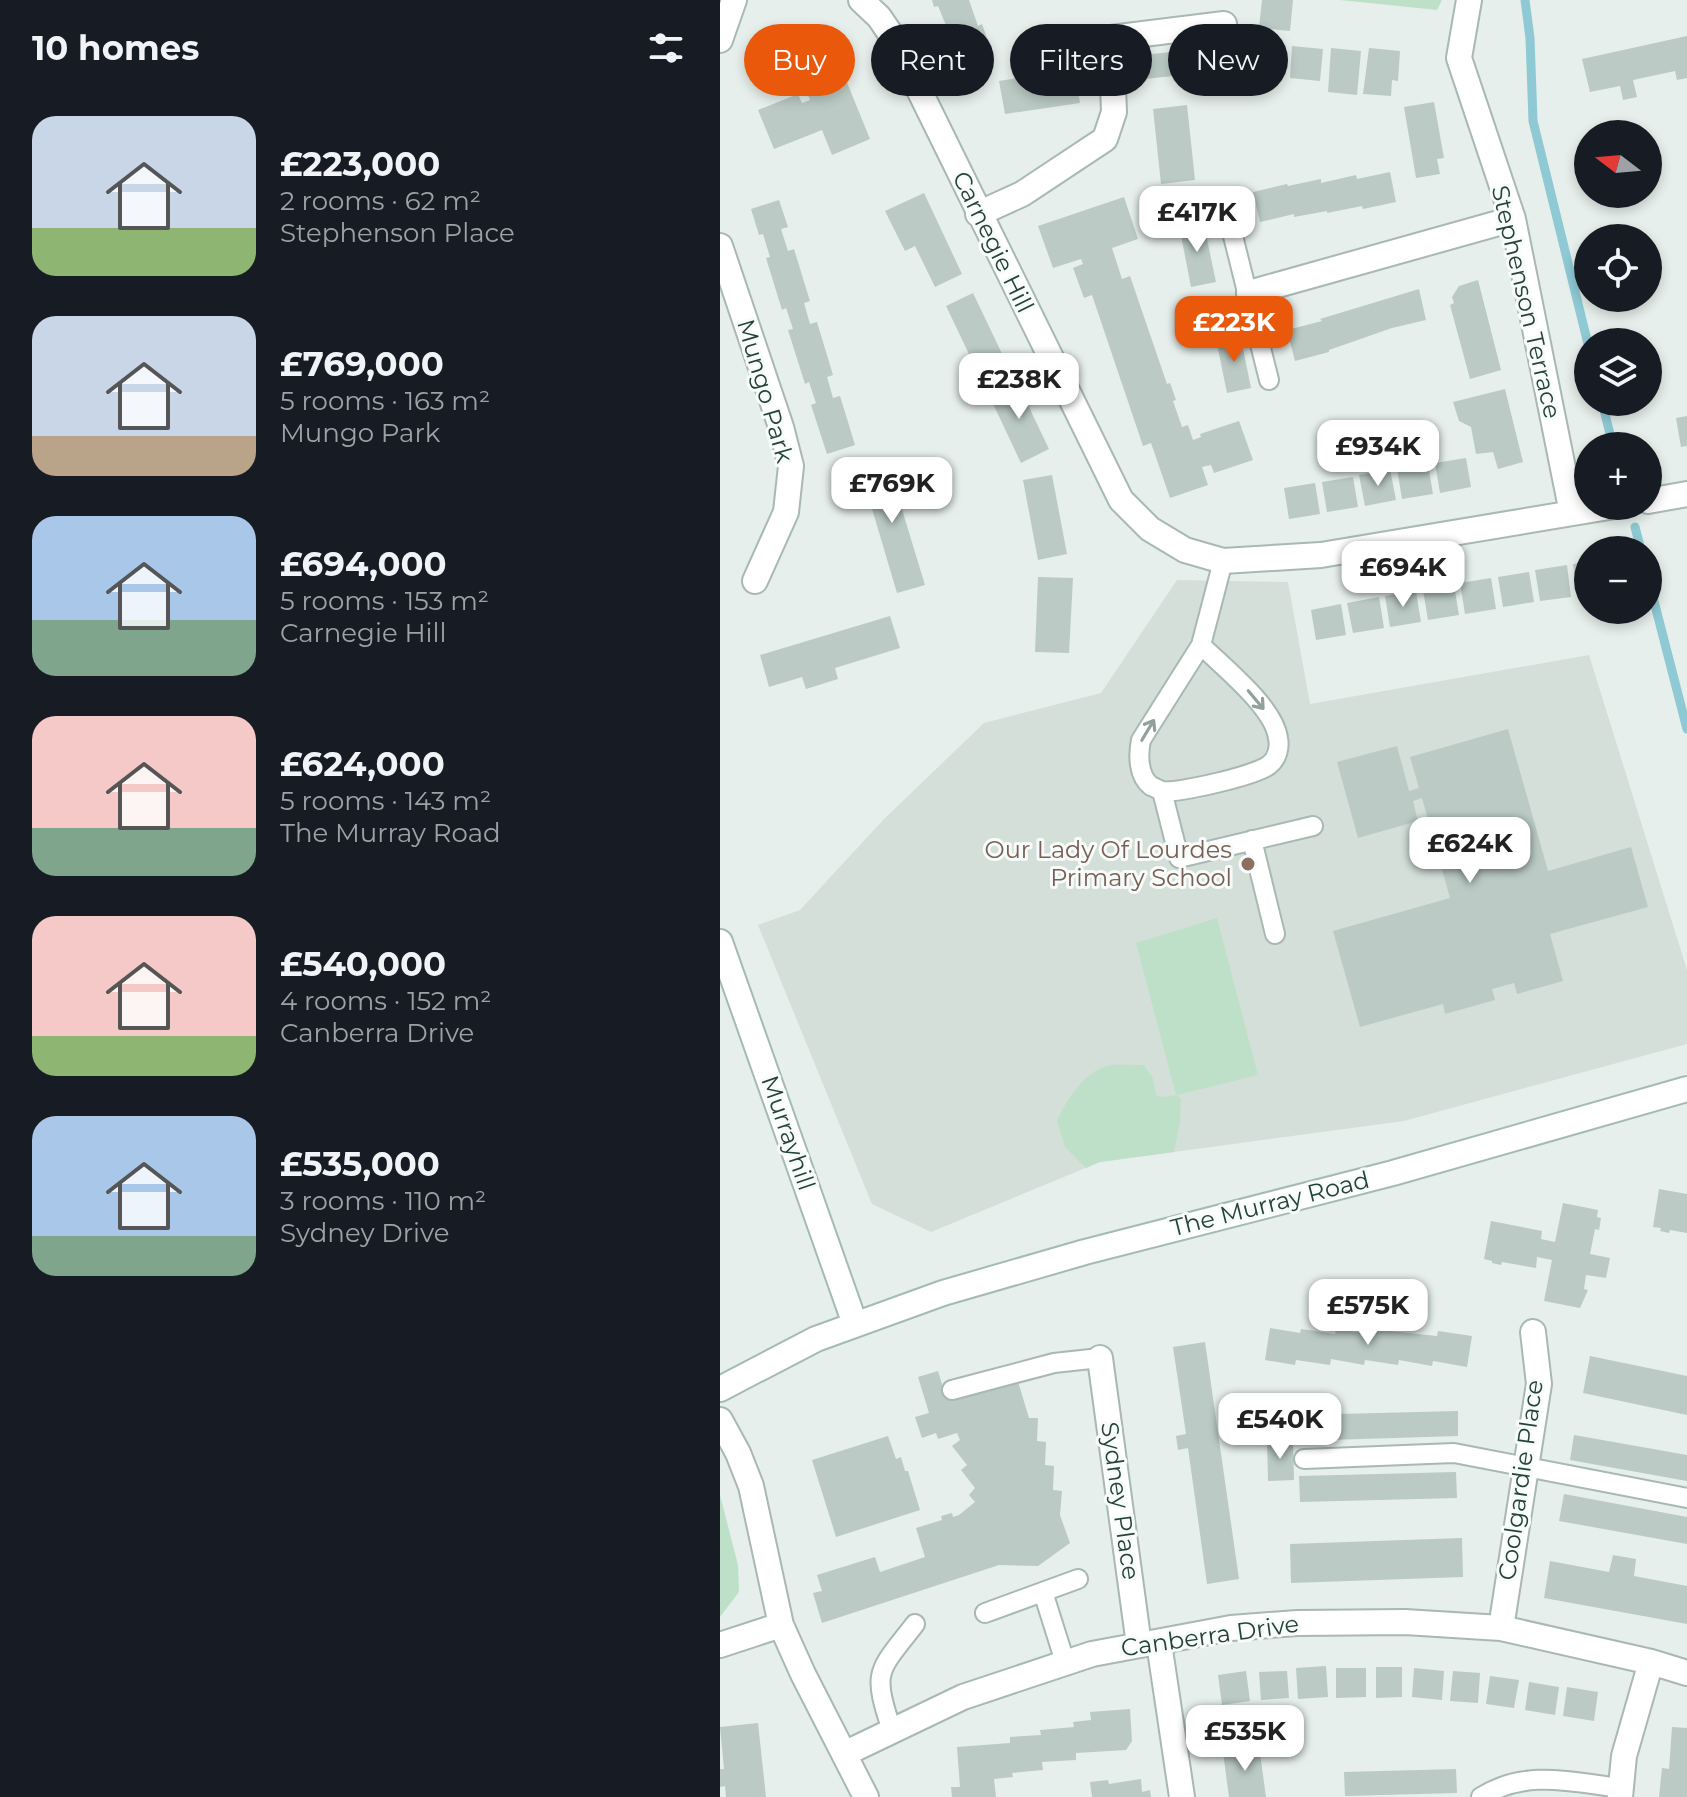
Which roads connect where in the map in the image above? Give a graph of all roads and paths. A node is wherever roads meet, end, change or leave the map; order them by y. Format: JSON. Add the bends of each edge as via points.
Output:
{"nodes":[{"id":1,"x":734,"y":0,"type":"edge"},
{"id":2,"x":861,"y":0,"type":"edge"},
{"id":3,"x":1469,"y":0,"type":"edge"},
{"id":4,"x":1168,"y":31,"type":"edge"},
{"id":5,"x":720,"y":40,"type":"edge"},
{"id":6,"x":978,"y":214,"type":"junction"},
{"id":7,"x":1513,"y":219,"type":"junction"},
{"id":8,"x":1233,"y":236,"type":"dead end"},
{"id":9,"x":720,"y":246,"type":"edge"},
{"id":10,"x":1249,"y":293,"type":"junction"},
{"id":11,"x":1269,"y":380,"type":"dead end"},
{"id":12,"x":1687,"y":494,"type":"edge"},
{"id":13,"x":1662,"y":498,"type":"edge"},
{"id":14,"x":1572,"y":513,"type":"joint"},
{"id":15,"x":1223,"y":561,"type":"junction"},
{"id":16,"x":755,"y":581,"type":"dead end"},
{"id":17,"x":1201,"y":645,"type":"junction"},
{"id":18,"x":1162,"y":791,"type":"junction"},
{"id":19,"x":1313,"y":826,"type":"dead end"},
{"id":20,"x":1252,"y":840,"type":"junction"},
{"id":21,"x":1275,"y":934,"type":"dead end"},
{"id":22,"x":720,"y":942,"type":"edge"},
{"id":23,"x":1687,"y":1089,"type":"edge"},
{"id":24,"x":855,"y":1324,"type":"junction"},
{"id":25,"x":1533,"y":1332,"type":"dead end"},
{"id":26,"x":1100,"y":1358,"type":"joint"},
{"id":27,"x":720,"y":1389,"type":"edge"},
{"id":28,"x":952,"y":1390,"type":"dead end"},
{"id":29,"x":720,"y":1420,"type":"edge"},
{"id":30,"x":1304,"y":1459,"type":"dead end"},
{"id":31,"x":1526,"y":1467,"type":"junction"},
{"id":32,"x":1687,"y":1498,"type":"edge"},
{"id":33,"x":1078,"y":1579,"type":"dead end"},
{"id":34,"x":1043,"y":1592,"type":"junction"},
{"id":35,"x":985,"y":1613,"type":"dead end"},
{"id":36,"x":915,"y":1624,"type":"dead end"},
{"id":37,"x":781,"y":1625,"type":"junction"},
{"id":38,"x":1501,"y":1628,"type":"junction"},
{"id":39,"x":1149,"y":1644,"type":"junction"},
{"id":40,"x":720,"y":1645,"type":"edge"},
{"id":41,"x":1065,"y":1662,"type":"junction"},
{"id":42,"x":1651,"y":1662,"type":"junction"},
{"id":43,"x":1687,"y":1673,"type":"edge"},
{"id":44,"x":892,"y":1731,"type":"junction"},
{"id":45,"x":844,"y":1754,"type":"junction"},
{"id":46,"x":1620,"y":1792,"type":"edge"},
{"id":47,"x":866,"y":1797,"type":"edge"},
{"id":48,"x":1182,"y":1797,"type":"edge"},
{"id":49,"x":1481,"y":1797,"type":"edge"}],
"edges":[{"from":1,"to":5,"type":"street"},
{"from":2,"to":6,"type":"street","name":"Carnegie Hill","via":[[894,39]]},
{"from":3,"to":7,"type":"street","name":"Stephenson Terrace","via":[[1459,58]]},
{"from":4,"to":6,"type":"street","via":[[1111,38],[1114,112],[1105,139],[1022,194]]},
{"from":6,"to":15,"type":"street","name":"Carnegie Hill","via":[[1121,500],[1150,529],[1185,550]]},
{"from":7,"to":10,"type":"street"},
{"from":7,"to":14,"type":"street","name":"Stephenson Terrace"},
{"from":8,"to":10,"type":"lane"},
{"from":9,"to":16,"type":"street","name":"Mungo Park","via":[[791,466],[786,512]]},
{"from":10,"to":11,"type":"lane"},
{"from":12,"to":13,"type":"street"},
{"from":14,"to":15,"type":"street","name":"Carnegie Hill","via":[[1321,555]]},
{"from":15,"to":17,"type":"lane"},
{"from":18,"to":17,"type":"lane","one_way":true,"via":[[1144,778],[1138,754],[1141,740]]},
{"from":17,"to":18,"type":"lane","one_way":true,"via":[[1269,716],[1279,741],[1277,755],[1258,772]]},
{"from":18,"to":20,"type":"lane","via":[[1179,858]]},
{"from":19,"to":20,"type":"lane"},
{"from":20,"to":21,"type":"lane"},
{"from":22,"to":24,"type":"street","name":"Murrayhill"},
{"from":23,"to":24,"type":"street","name":"The Murray Road","via":[[1393,1173],[1071,1256]]},
{"from":24,"to":27,"type":"street","name":"The Murray Road"},
{"from":25,"to":31,"type":"street","name":"Coolgardie Place","via":[[1539,1384]]},
{"from":26,"to":28,"type":"lane","via":[[1054,1363]]},
{"from":26,"to":39,"type":"street","name":"Sydney Place"},
{"from":29,"to":37,"type":"street","via":[[751,1486]]},
{"from":30,"to":31,"type":"lane","via":[[1454,1453]]},
{"from":31,"to":32,"type":"lane"},
{"from":31,"to":38,"type":"street","name":"Coolgardie Place"},
{"from":33,"to":34,"type":"lane"},
{"from":34,"to":35,"type":"lane"},
{"from":34,"to":41,"type":"lane"},
{"from":36,"to":44,"type":"lane","via":[[881,1667],[879,1691]]},
{"from":37,"to":40,"type":"street"},
{"from":37,"to":45,"type":"street"},
{"from":38,"to":39,"type":"street","name":"Canberra Drive","via":[[1297,1623],[1231,1628]]},
{"from":38,"to":42,"type":"street","name":"Canberra Drive"},
{"from":39,"to":41,"type":"street","name":"Canberra Drive"},
{"from":39,"to":48,"type":"street","name":"Sydney Place"},
{"from":41,"to":44,"type":"street","name":"Canberra Drive","via":[[963,1697]]},
{"from":42,"to":43,"type":"street","name":"Canberra Drive"},
{"from":42,"to":46,"type":"street","via":[[1624,1756]]},
{"from":44,"to":45,"type":"street","name":"Canberra Drive"},
{"from":45,"to":47,"type":"street"},
{"from":46,"to":49,"type":"lane","via":[[1539,1778],[1496,1787]]}]}
